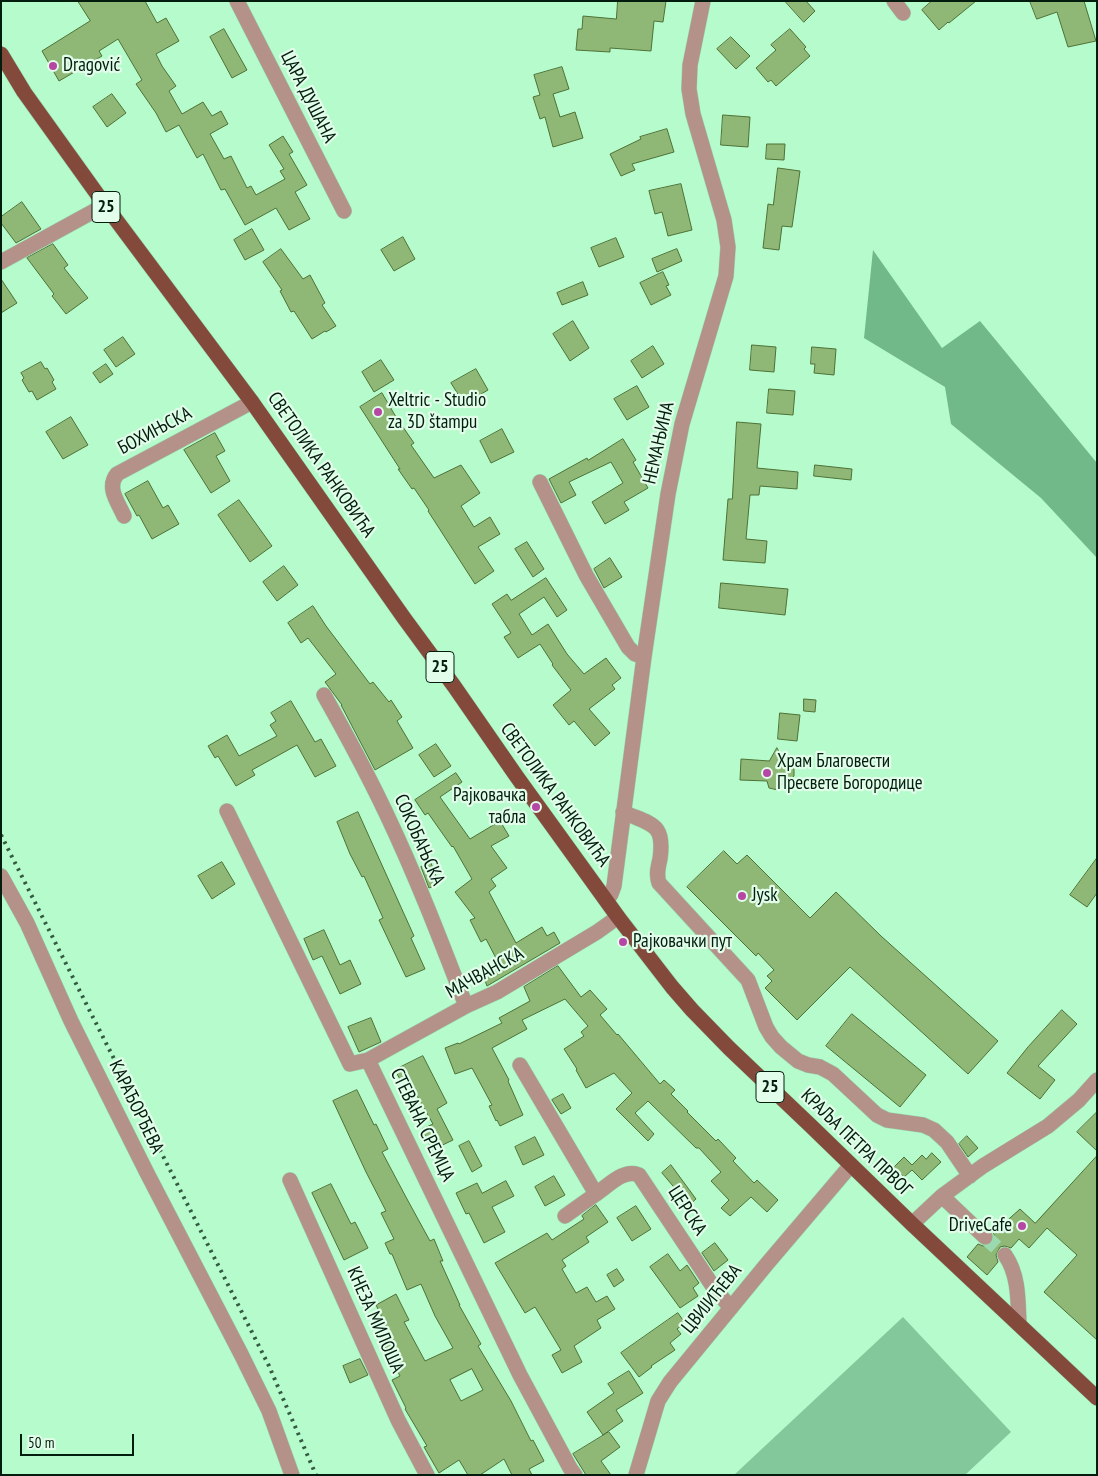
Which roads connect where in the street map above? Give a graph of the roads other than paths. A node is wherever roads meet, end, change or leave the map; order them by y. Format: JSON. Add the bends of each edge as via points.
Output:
{"nodes":[{"id":1,"x":237,"y":1,"type":"edge"},
{"id":2,"x":702,"y":1,"type":"edge"},
{"id":3,"x":1,"y":54,"type":"edge"},
{"id":4,"x":105,"y":205,"type":"junction"},
{"id":5,"x":344,"y":211,"type":"dead end"},
{"id":6,"x":1,"y":262,"type":"edge"},
{"id":7,"x":252,"y":402,"type":"junction"},
{"id":8,"x":540,"y":482,"type":"dead end"},
{"id":9,"x":124,"y":516,"type":"dead end"},
{"id":10,"x":644,"y":657,"type":"junction"},
{"id":11,"x":324,"y":695,"type":"dead end"},
{"id":12,"x":228,"y":811,"type":"dead end"},
{"id":13,"x":623,"y":812,"type":"junction"},
{"id":14,"x":1,"y":876,"type":"edge"},
{"id":15,"x":606,"y":900,"type":"junction"},
{"id":16,"x":618,"y":917,"type":"junction"},
{"id":17,"x":466,"y":1006,"type":"junction"},
{"id":18,"x":368,"y":1060,"type":"junction"},
{"id":19,"x":520,"y":1065,"type":"dead end"},
{"id":20,"x":1097,"y":1080,"type":"edge"},
{"id":21,"x":851,"y":1165,"type":"junction"},
{"id":22,"x":970,"y":1176,"type":"junction"},
{"id":23,"x":290,"y":1180,"type":"dead end"},
{"id":24,"x":596,"y":1194,"type":"junction"},
{"id":25,"x":942,"y":1196,"type":"junction"},
{"id":26,"x":566,"y":1216,"type":"dead end"},
{"id":27,"x":912,"y":1224,"type":"junction"},
{"id":28,"x":985,"y":1236,"type":"tunnel mouth"},
{"id":29,"x":1005,"y":1255,"type":"tunnel mouth"},
{"id":30,"x":731,"y":1308,"type":"junction"},
{"id":31,"x":1019,"y":1324,"type":"junction"},
{"id":32,"x":1097,"y":1398,"type":"edge"},
{"id":33,"x":292,"y":1475,"type":"edge"},
{"id":34,"x":427,"y":1475,"type":"edge"},
{"id":35,"x":576,"y":1475,"type":"edge"},
{"id":36,"x":636,"y":1475,"type":"edge"}],
"edges":[{"from":1,"to":5,"type":"street","name":"ЦАРА ДУШАНА"},
{"from":2,"to":10,"type":"street","name":"НЕМАЊИНА","via":[[689,88],[693,114],[724,220],[728,247],[726,276],[682,424],[668,494]]},
{"from":3,"to":4,"type":"main road","name":"СВЕТОЛИКА РАНКОВИЋА","number":"25","via":[[24,92]]},
{"from":4,"to":6,"type":"street"},
{"from":4,"to":7,"type":"main road","name":"СВЕТОЛИКА РАНКОВИЋА","number":"25"},
{"from":7,"to":9,"type":"street","name":"БОХИЊСКА","via":[[117,474],[111,488]]},
{"from":7,"to":15,"type":"main road","name":"СВЕТОЛИКА РАНКОВИЋА","number":"25"},
{"from":8,"to":10,"type":"street","via":[[618,631],[634,654]]},
{"from":10,"to":13,"type":"street","name":"НЕМАЊИНА"},
{"from":11,"to":17,"type":"street","name":"СОКОБАЊСКА","via":[[387,814]]},
{"from":12,"to":18,"type":"street","name":"СТЕВАНА СРЕМЦА","via":[[350,1064]]},
{"from":13,"to":15,"type":"street","name":"НЕМАЊИНА","via":[[614,886]]},
{"from":13,"to":22,"type":"street","via":[[658,830],[662,840],[657,874],[660,885],[748,980],[766,1027],[776,1042],[798,1061],[833,1074],[877,1115],[887,1120],[923,1125],[939,1133]]},
{"from":14,"to":33,"type":"street","name":"КАРАЂОРЂЕВА","via":[[146,1173],[269,1411]]},
{"from":15,"to":16,"type":"main road","name":"КРАЉА ПЕТРА ПРВОГ","number":"25"},
{"from":16,"to":17,"type":"street","name":"МАЧВАНСКА","via":[[497,992]]},
{"from":16,"to":21,"type":"main road","name":"КРАЉА ПЕТРА ПРВОГ","number":"25","via":[[701,1020]]},
{"from":17,"to":18,"type":"street","name":"МАЧВАНСКА"},
{"from":18,"to":35,"type":"street","name":"СТЕВАНА СРЕМЦА","via":[[516,1366]]},
{"from":19,"to":24,"type":"street"},
{"from":20,"to":22,"type":"street","via":[[1080,1100],[1048,1126]]},
{"from":21,"to":27,"type":"main road","name":"КРАЉА ПЕТРА ПРВОГ","number":"25"},
{"from":21,"to":30,"type":"street","name":"ЦВИЈИЋЕВА"},
{"from":22,"to":25,"type":"street"},
{"from":23,"to":34,"type":"street","name":"КНЕЗА МИЛОША","via":[[398,1420]]},
{"from":24,"to":26,"type":"street","name":"ЦЕРСКА"},
{"from":24,"to":30,"type":"street","name":"ЦЕРСКА","via":[[626,1174],[639,1176],[714,1288]]},
{"from":25,"to":27,"type":"street"},
{"from":25,"to":28,"type":"street"},
{"from":27,"to":31,"type":"main road","name":"КРАЉА ПЕТРА ПРВОГ","number":"25"},
{"from":29,"to":31,"type":"street","via":[[1014,1275]]},
{"from":30,"to":36,"type":"street","name":"ЦВИЈИЋЕВА","via":[[658,1401]]},
{"from":31,"to":32,"type":"main road","name":"КРАЉА ПЕТРА ПРВОГ","number":"25"}]}
